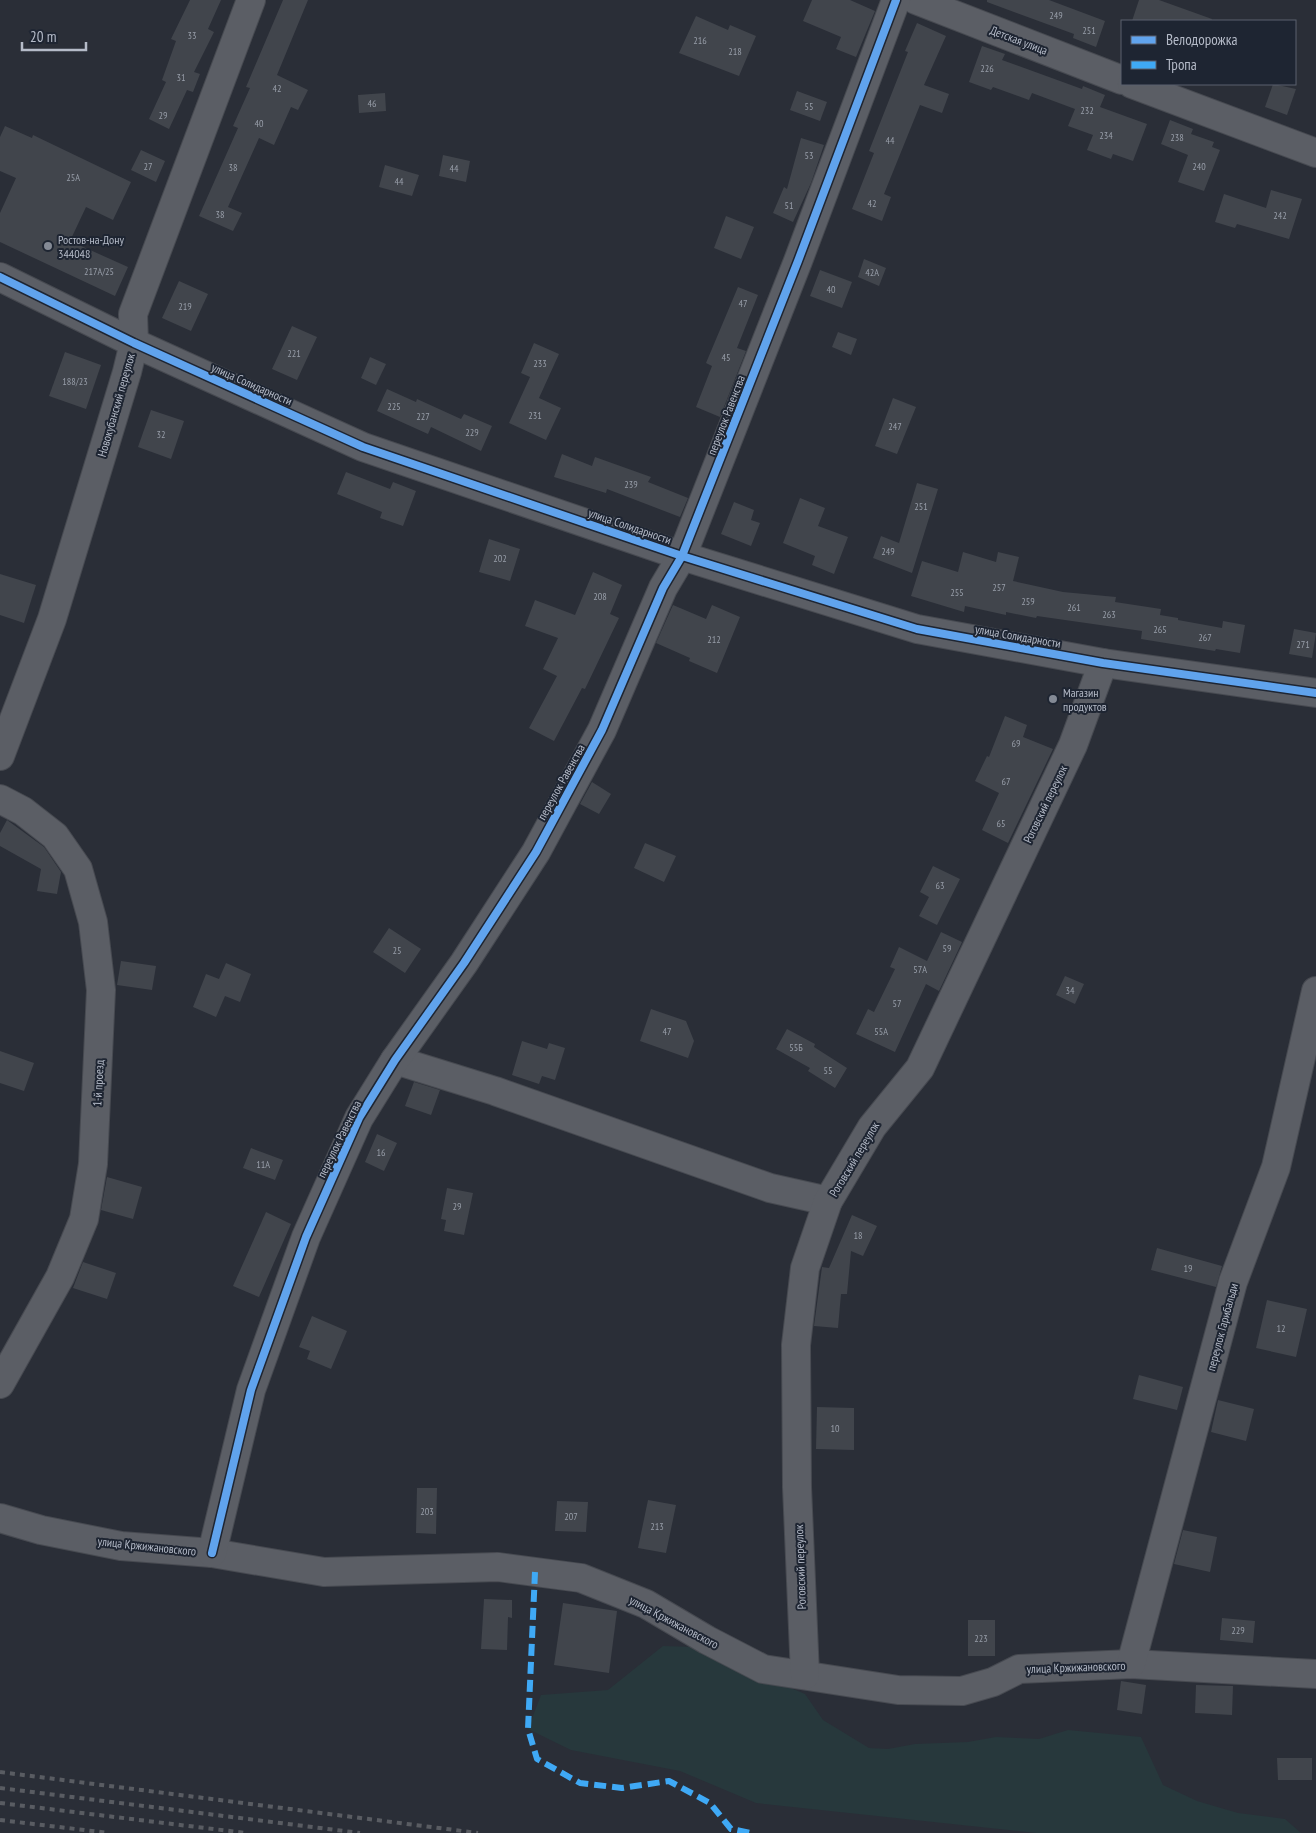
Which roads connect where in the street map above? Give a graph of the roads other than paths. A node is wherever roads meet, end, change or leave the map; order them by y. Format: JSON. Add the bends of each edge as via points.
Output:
{"nodes":[{"id":1,"x":251,"y":0,"type":"edge"},
{"id":2,"x":896,"y":0,"type":"edge"},
{"id":3,"x":916,"y":0,"type":"edge"},
{"id":4,"x":1121,"y":80,"type":"edge"},
{"id":5,"x":1135,"y":85,"type":"edge"},
{"id":6,"x":1316,"y":152,"type":"edge"},
{"id":7,"x":0,"y":277,"type":"edge"},
{"id":8,"x":134,"y":343,"type":"junction"},
{"id":9,"x":682,"y":556,"type":"junction"},
{"id":10,"x":1103,"y":663,"type":"junction"},
{"id":11,"x":1316,"y":693,"type":"edge"},
{"id":12,"x":0,"y":756,"type":"edge"},
{"id":13,"x":0,"y":799,"type":"edge"},
{"id":14,"x":1316,"y":991,"type":"edge"},
{"id":15,"x":394,"y":1060,"type":"junction"},
{"id":16,"x":828,"y":1201,"type":"junction"},
{"id":17,"x":0,"y":1384,"type":"edge"},
{"id":18,"x":0,"y":1518,"type":"edge"},
{"id":19,"x":212,"y":1553,"type":"junction"},
{"id":20,"x":1131,"y":1664,"type":"junction"},
{"id":21,"x":1316,"y":1674,"type":"edge"},
{"id":22,"x":804,"y":1675,"type":"junction"}],
"edges":[{"from":1,"to":8,"type":"street","name":"Новокубанский переулок","via":[[133,314]]},
{"from":2,"to":9,"type":"street","name":"переулок Равенства"},
{"from":3,"to":4,"type":"street","name":"Детская улица"},
{"from":5,"to":6,"type":"street"},
{"from":7,"to":8,"type":"street","name":"улица Солидарности"},
{"from":8,"to":9,"type":"street","name":"улица Солидарности","via":[[363,447]]},
{"from":8,"to":12,"type":"street","name":"Новокубанский переулок","via":[[52,619]]},
{"from":9,"to":10,"type":"street","name":"улица Солидарности","via":[[917,629]]},
{"from":9,"to":15,"type":"street","name":"переулок Равенства","via":[[664,588],[602,730],[536,852],[464,963]]},
{"from":10,"to":11,"type":"street","name":"улица Солидарности"},
{"from":10,"to":16,"type":"street","name":"Роговский переулок","via":[[1073,745],[920,1068],[872,1127]]},
{"from":13,"to":17,"type":"street","name":"1-й проезд","via":[[23,811],[55,836],[78,870],[93,922],[101,990],[93,1164],[84,1219],[60,1277]]},
{"from":14,"to":20,"type":"street","name":"переулок Гарибальди","via":[[1276,1167],[1234,1282]]},
{"from":15,"to":16,"type":"street","via":[[495,1091],[770,1188]]},
{"from":15,"to":19,"type":"street","name":"переулок Равенства","via":[[359,1118],[306,1237],[282,1302],[250,1390]]},
{"from":16,"to":22,"type":"street","name":"Роговский переулок","via":[[805,1268],[796,1345]]},
{"from":18,"to":19,"type":"street","name":"улица Кржижановского","via":[[121,1546]]},
{"from":19,"to":22,"type":"street","name":"улица Кржижановского","via":[[324,1572],[498,1567],[581,1578],[646,1604],[764,1669]]},
{"from":20,"to":21,"type":"street","name":"улица Кржижановского"},
{"from":20,"to":22,"type":"street","name":"улица Кржижановского","via":[[1020,1669],[993,1682],[962,1690],[898,1690]]}]}
